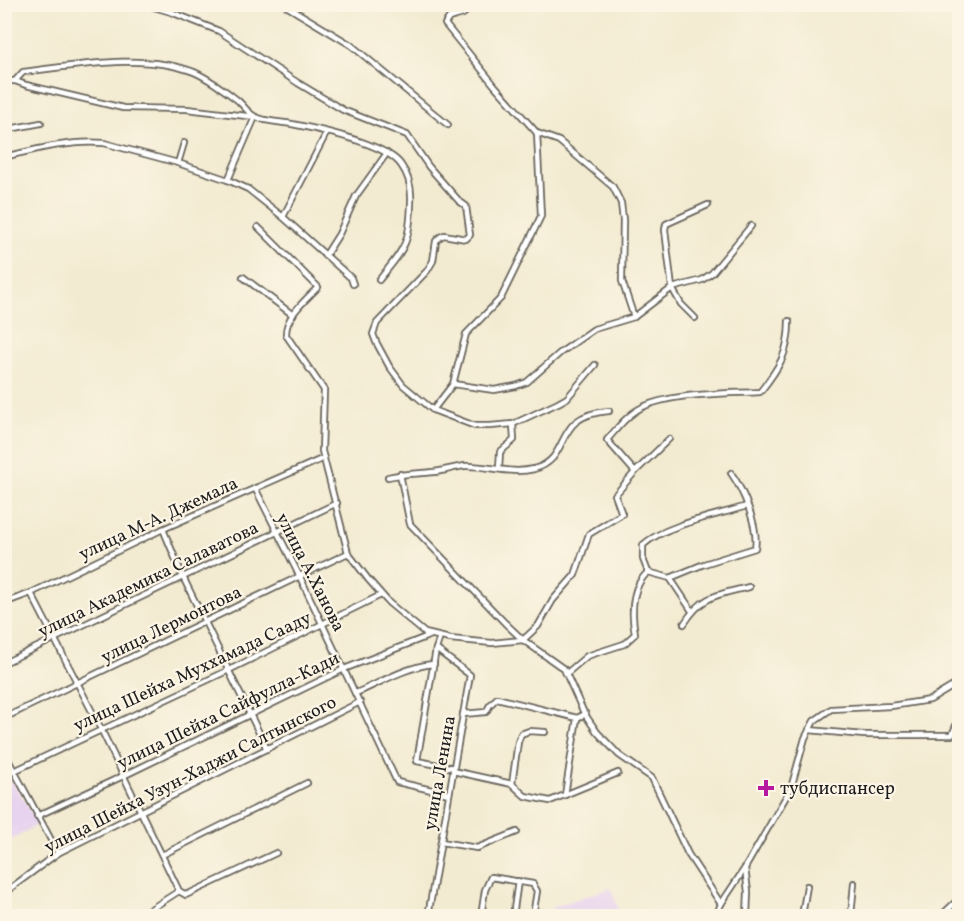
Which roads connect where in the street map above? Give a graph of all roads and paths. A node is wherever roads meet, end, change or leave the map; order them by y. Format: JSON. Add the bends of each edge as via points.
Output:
{"nodes":[{"id":1,"x":144,"y":4,"type":"edge"},
{"id":2,"x":174,"y":4,"type":"edge"},
{"id":3,"x":283,"y":4,"type":"edge"},
{"id":4,"x":468,"y":4,"type":"edge"},
{"id":5,"x":171,"y":12,"type":"junction"},
{"id":6,"x":4,"y":81,"type":"edge"},
{"id":7,"x":15,"y":81,"type":"junction"},
{"id":8,"x":255,"y":117,"type":"junction"},
{"id":9,"x":41,"y":123,"type":"dead end"},
{"id":10,"x":447,"y":125,"type":"dead end"},
{"id":11,"x":4,"y":130,"type":"edge"},
{"id":12,"x":327,"y":132,"type":"junction"},
{"id":13,"x":537,"y":133,"type":"junction"},
{"id":14,"x":184,"y":143,"type":"dead end"},
{"id":15,"x":387,"y":153,"type":"junction"},
{"id":16,"x":4,"y":157,"type":"edge"},
{"id":17,"x":178,"y":164,"type":"junction"},
{"id":18,"x":228,"y":180,"type":"junction"},
{"id":19,"x":708,"y":205,"type":"dead end"},
{"id":20,"x":283,"y":217,"type":"junction"},
{"id":21,"x":751,"y":226,"type":"dead end"},
{"id":22,"x":258,"y":227,"type":"dead end"},
{"id":23,"x":325,"y":256,"type":"junction"},
{"id":24,"x":243,"y":277,"type":"dead end"},
{"id":25,"x":379,"y":280,"type":"dead end"},
{"id":26,"x":353,"y":284,"type":"dead end"},
{"id":27,"x":672,"y":288,"type":"junction"},
{"id":28,"x":293,"y":315,"type":"junction"},
{"id":29,"x":633,"y":317,"type":"junction"},
{"id":30,"x":695,"y":318,"type":"dead end"},
{"id":31,"x":789,"y":321,"type":"dead end"},
{"id":32,"x":595,"y":365,"type":"dead end"},
{"id":33,"x":453,"y":384,"type":"junction"},
{"id":34,"x":433,"y":410,"type":"junction"},
{"id":35,"x":609,"y":411,"type":"dead end"},
{"id":36,"x":513,"y":424,"type":"junction"},
{"id":37,"x":669,"y":440,"type":"dead end"},
{"id":38,"x":324,"y":458,"type":"junction"},
{"id":39,"x":500,"y":469,"type":"junction"},
{"id":40,"x":635,"y":472,"type":"junction"},
{"id":41,"x":731,"y":473,"type":"dead end"},
{"id":42,"x":400,"y":474,"type":"junction"},
{"id":43,"x":388,"y":477,"type":"dead end"},
{"id":44,"x":255,"y":488,"type":"junction"},
{"id":45,"x":337,"y":503,"type":"junction"},
{"id":46,"x":747,"y":507,"type":"junction"},
{"id":47,"x":163,"y":529,"type":"junction"},
{"id":48,"x":276,"y":532,"type":"junction"},
{"id":49,"x":348,"y":553,"type":"junction"},
{"id":50,"x":648,"y":572,"type":"junction"},
{"id":51,"x":183,"y":577,"type":"junction"},
{"id":52,"x":300,"y":577,"type":"junction"},
{"id":53,"x":670,"y":578,"type":"junction"},
{"id":54,"x":749,"y":587,"type":"dead end"},
{"id":55,"x":31,"y":593,"type":"junction"},
{"id":56,"x":381,"y":595,"type":"junction"},
{"id":57,"x":4,"y":603,"type":"edge"},
{"id":58,"x":692,"y":611,"type":"junction"},
{"id":59,"x":206,"y":622,"type":"junction"},
{"id":60,"x":323,"y":624,"type":"junction"},
{"id":61,"x":684,"y":624,"type":"dead end"},
{"id":62,"x":433,"y":635,"type":"junction"},
{"id":63,"x":440,"y":636,"type":"junction"},
{"id":64,"x":54,"y":639,"type":"junction"},
{"id":65,"x":524,"y":640,"type":"junction"},
{"id":66,"x":436,"y":650,"type":"junction"},
{"id":67,"x":4,"y":663,"type":"edge"},
{"id":68,"x":434,"y":664,"type":"junction"},
{"id":69,"x":344,"y":669,"type":"junction"},
{"id":70,"x":229,"y":670,"type":"junction"},
{"id":71,"x":567,"y":673,"type":"junction"},
{"id":72,"x":960,"y":682,"type":"edge"},
{"id":73,"x":77,"y":684,"type":"junction"},
{"id":74,"x":953,"y":687,"type":"junction"},
{"id":75,"x":356,"y":693,"type":"junction"},
{"id":76,"x":360,"y":702,"type":"junction"},
{"id":77,"x":960,"y":702,"type":"edge"},
{"id":78,"x":250,"y":714,"type":"junction"},
{"id":79,"x":463,"y":714,"type":"junction"},
{"id":80,"x":586,"y":715,"type":"junction"},
{"id":81,"x":960,"y":716,"type":"edge"},
{"id":82,"x":4,"y":718,"type":"edge"},
{"id":83,"x":577,"y":718,"type":"junction"},
{"id":84,"x":101,"y":729,"type":"junction"},
{"id":85,"x":809,"y":730,"type":"junction"},
{"id":86,"x":545,"y":732,"type":"dead end"},
{"id":87,"x":267,"y":749,"type":"junction"},
{"id":88,"x":4,"y":752,"type":"edge"},
{"id":89,"x":453,"y":770,"type":"junction"},
{"id":90,"x":14,"y":771,"type":"junction"},
{"id":91,"x":618,"y":773,"type":"dead end"},
{"id":92,"x":123,"y":776,"type":"junction"},
{"id":93,"x":307,"y":783,"type":"dead end"},
{"id":94,"x":512,"y":784,"type":"junction"},
{"id":95,"x":449,"y":794,"type":"junction"},
{"id":96,"x":565,"y":795,"type":"junction"},
{"id":97,"x":141,"y":812,"type":"junction"},
{"id":98,"x":37,"y":816,"type":"junction"},
{"id":99,"x":517,"y":832,"type":"dead end"},
{"id":100,"x":441,"y":842,"type":"junction"},
{"id":101,"x":276,"y":852,"type":"dead end"},
{"id":102,"x":58,"y":853,"type":"junction"},
{"id":103,"x":162,"y":855,"type":"junction"},
{"id":104,"x":745,"y":868,"type":"junction"},
{"id":105,"x":518,"y":881,"type":"junction"},
{"id":106,"x":854,"y":883,"type":"dead end"},
{"id":107,"x":807,"y":885,"type":"dead end"},
{"id":108,"x":179,"y":891,"type":"junction"},
{"id":109,"x":4,"y":893,"type":"edge"},
{"id":110,"x":960,"y":898,"type":"edge"},
{"id":111,"x":721,"y":904,"type":"junction"},
{"id":112,"x":140,"y":916,"type":"edge"},
{"id":113,"x":428,"y":916,"type":"edge"},
{"id":114,"x":481,"y":916,"type":"edge"},
{"id":115,"x":513,"y":916,"type":"edge"},
{"id":116,"x":533,"y":916,"type":"edge"},
{"id":117,"x":716,"y":916,"type":"edge"},
{"id":118,"x":747,"y":916,"type":"edge"},
{"id":119,"x":802,"y":916,"type":"edge"},
{"id":120,"x":851,"y":916,"type":"edge"},
{"id":121,"x":941,"y":916,"type":"edge"}],
"edges":[{"from":1,"to":5,"type":"street"},
{"from":2,"to":5,"type":"street"},
{"from":3,"to":10,"type":"street","via":[[351,45]]},
{"from":4,"to":13,"type":"street","via":[[468,10],[448,18],[445,24]]},
{"from":5,"to":34,"type":"street","via":[[219,32],[344,110],[407,135],[429,167],[466,206],[470,235],[466,239],[440,237],[427,271],[374,329],[376,342],[396,377]]},
{"from":6,"to":7,"type":"street"},
{"from":7,"to":8,"type":"street","via":[[123,108],[187,109]]},
{"from":7,"to":8,"type":"street","via":[[23,72],[116,61],[164,65],[195,73],[236,99]]},
{"from":8,"to":12,"type":"street"},
{"from":8,"to":18,"type":"street"},
{"from":9,"to":11,"type":"street"},
{"from":12,"to":15,"type":"street"},
{"from":12,"to":20,"type":"street"},
{"from":13,"to":29,"type":"street","via":[[559,141],[613,187],[621,203],[622,281]]},
{"from":13,"to":33,"type":"street","via":[[541,216],[501,297],[466,334]]},
{"from":14,"to":17,"type":"street"},
{"from":15,"to":23,"type":"street","via":[[356,196]]},
{"from":15,"to":25,"type":"street","via":[[400,163],[409,179],[410,227],[404,246]]},
{"from":16,"to":17,"type":"street","via":[[87,142],[104,143]]},
{"from":17,"to":18,"type":"street"},
{"from":18,"to":20,"type":"street","via":[[248,189]]},
{"from":19,"to":27,"type":"street","via":[[666,224]]},
{"from":20,"to":23,"type":"street"},
{"from":21,"to":27,"type":"street","via":[[712,273],[702,280]]},
{"from":22,"to":28,"type":"street","via":[[318,287]]},
{"from":23,"to":26,"type":"street"},
{"from":24,"to":28,"type":"street"},
{"from":27,"to":29,"type":"street"},
{"from":27,"to":30,"type":"street"},
{"from":28,"to":38,"type":"street","via":[[286,334],[324,390]]},
{"from":29,"to":33,"type":"street","via":[[594,329],[533,378],[516,386],[494,390]]},
{"from":31,"to":40,"type":"street","via":[[789,339],[779,369],[760,392],[689,396],[650,404],[633,412],[607,440]]},
{"from":32,"to":36,"type":"street","via":[[567,398]]},
{"from":33,"to":34,"type":"street"},
{"from":34,"to":36,"type":"street","via":[[475,426]]},
{"from":35,"to":39,"type":"street","via":[[592,412],[576,420],[556,454],[544,465],[511,472]]},
{"from":36,"to":39,"type":"street","via":[[514,440],[500,452]]},
{"from":37,"to":40,"type":"street"},
{"from":38,"to":44,"type":"street","name":"улица М-А. Джемала"},
{"from":38,"to":45,"type":"street"},
{"from":39,"to":42,"type":"street","via":[[465,466]]},
{"from":40,"to":65,"type":"street","via":[[615,495],[622,514],[589,534],[575,575]]},
{"from":41,"to":46,"type":"street"},
{"from":42,"to":43,"type":"street"},
{"from":42,"to":65,"type":"street","via":[[410,524]]},
{"from":44,"to":47,"type":"street","name":"улица М-А. Джемала"},
{"from":44,"to":48,"type":"street","name":"улица А.Ханова"},
{"from":45,"to":48,"type":"street","name":"улица Академика Салаватова"},
{"from":45,"to":49,"type":"street"},
{"from":46,"to":50,"type":"street","via":[[651,537],[643,545]]},
{"from":46,"to":53,"type":"street","via":[[755,548]]},
{"from":47,"to":51,"type":"street"},
{"from":47,"to":55,"type":"street","name":"улица М-А. Джемала"},
{"from":48,"to":51,"type":"street","name":"улица Академика Салаватова"},
{"from":48,"to":52,"type":"street","name":"улица А.Ханова"},
{"from":49,"to":52,"type":"street","name":"улица Лермонтова"},
{"from":49,"to":56,"type":"street"},
{"from":50,"to":53,"type":"street"},
{"from":50,"to":71,"type":"street","via":[[639,580],[631,613],[635,634],[630,640],[587,656]]},
{"from":51,"to":59,"type":"street"},
{"from":51,"to":64,"type":"street","name":"улица Академика Салаватова"},
{"from":52,"to":59,"type":"street","name":"улица Лермонтова"},
{"from":52,"to":60,"type":"street","name":"улица А.Ханова"},
{"from":53,"to":58,"type":"street"},
{"from":54,"to":58,"type":"street","via":[[706,598]]},
{"from":55,"to":57,"type":"street","name":"улица М-А. Джемала"},
{"from":55,"to":64,"type":"street"},
{"from":56,"to":60,"type":"street","name":"улица Шейха Муххамада Сааду"},
{"from":56,"to":62,"type":"street","via":[[425,633]]},
{"from":58,"to":61,"type":"street"},
{"from":59,"to":70,"type":"street"},
{"from":59,"to":73,"type":"street","name":"улица Лермонтова"},
{"from":60,"to":69,"type":"street","name":"улица А.Ханова"},
{"from":60,"to":70,"type":"street","name":"улица Шейха Муххамада Сааду"},
{"from":62,"to":63,"type":"street"},
{"from":62,"to":69,"type":"street","name":"улица Шейха Сайфулла-Кади"},
{"from":63,"to":65,"type":"street","via":[[492,643]]},
{"from":63,"to":66,"type":"street"},
{"from":64,"to":67,"type":"street","name":"улица Академика Салаватова"},
{"from":64,"to":73,"type":"street"},
{"from":65,"to":71,"type":"street"},
{"from":66,"to":68,"type":"street"},
{"from":66,"to":79,"type":"street","name":"улица Ленина","via":[[470,675]]},
{"from":68,"to":75,"type":"street","via":[[390,677]]},
{"from":68,"to":89,"type":"street","via":[[417,761]]},
{"from":69,"to":75,"type":"street","name":"улица А.Ханова"},
{"from":69,"to":78,"type":"street","name":"улица Шейха Сайфулла-Кади"},
{"from":70,"to":78,"type":"street"},
{"from":70,"to":84,"type":"street","name":"улица Шейха Муххамада Сааду"},
{"from":71,"to":80,"type":"street"},
{"from":72,"to":74,"type":"street"},
{"from":73,"to":82,"type":"street","name":"улица Лермонтова"},
{"from":73,"to":84,"type":"street"},
{"from":74,"to":77,"type":"street"},
{"from":74,"to":85,"type":"street","via":[[930,700],[831,709],[814,721]]},
{"from":75,"to":76,"type":"street","name":"улица А.Ханова"},
{"from":76,"to":87,"type":"street","name":"улица Шейха Узун-Хаджи Салтынского"},
{"from":76,"to":95,"type":"street","name":"улица А.Ханова","via":[[397,782]]},
{"from":78,"to":87,"type":"street"},
{"from":78,"to":92,"type":"street","name":"улица Шейха Сайфулла-Кади"},
{"from":79,"to":83,"type":"street","via":[[486,712],[497,698]]},
{"from":79,"to":89,"type":"street","name":"улица Ленина"},
{"from":80,"to":83,"type":"street"},
{"from":80,"to":111,"type":"street","via":[[620,755],[652,778],[688,854]]},
{"from":81,"to":85,"type":"street","via":[[952,735],[864,735]]},
{"from":83,"to":96,"type":"street"},
{"from":84,"to":90,"type":"street","name":"улица Шейха Муххамада Сааду"},
{"from":84,"to":92,"type":"street"},
{"from":85,"to":104,"type":"street","via":[[791,788]]},
{"from":86,"to":94,"type":"street","via":[[529,730],[521,734]]},
{"from":87,"to":97,"type":"street","name":"улица Шейха Узун-Хаджи Салтынского"},
{"from":88,"to":90,"type":"street"},
{"from":89,"to":94,"type":"street"},
{"from":89,"to":95,"type":"street","name":"улица Ленина"},
{"from":90,"to":98,"type":"street"},
{"from":91,"to":96,"type":"street"},
{"from":92,"to":97,"type":"street"},
{"from":92,"to":98,"type":"street","name":"улица Шейха Сайфулла-Кади"},
{"from":93,"to":103,"type":"street"},
{"from":94,"to":96,"type":"street","via":[[525,796],[550,801]]},
{"from":95,"to":100,"type":"street","name":"улица Ленина"},
{"from":97,"to":102,"type":"street","name":"улица Шейха Узун-Хаджи Салтынского"},
{"from":97,"to":103,"type":"street"},
{"from":98,"to":102,"type":"street"},
{"from":99,"to":100,"type":"street","via":[[477,848]]},
{"from":100,"to":113,"type":"street","name":"улица Ленина"},
{"from":101,"to":108,"type":"street","via":[[186,895]]},
{"from":102,"to":109,"type":"street","name":"улица Шейха Узун-Хаджи Салтынского"},
{"from":103,"to":108,"type":"street"},
{"from":104,"to":111,"type":"street"},
{"from":104,"to":118,"type":"street"},
{"from":105,"to":114,"type":"street","via":[[490,877]]},
{"from":105,"to":115,"type":"street"},
{"from":105,"to":116,"type":"street","via":[[533,885],[537,891]]},
{"from":106,"to":120,"type":"street"},
{"from":107,"to":119,"type":"street"},
{"from":108,"to":112,"type":"street"},
{"from":110,"to":121,"type":"street"},
{"from":111,"to":117,"type":"street"}]}
